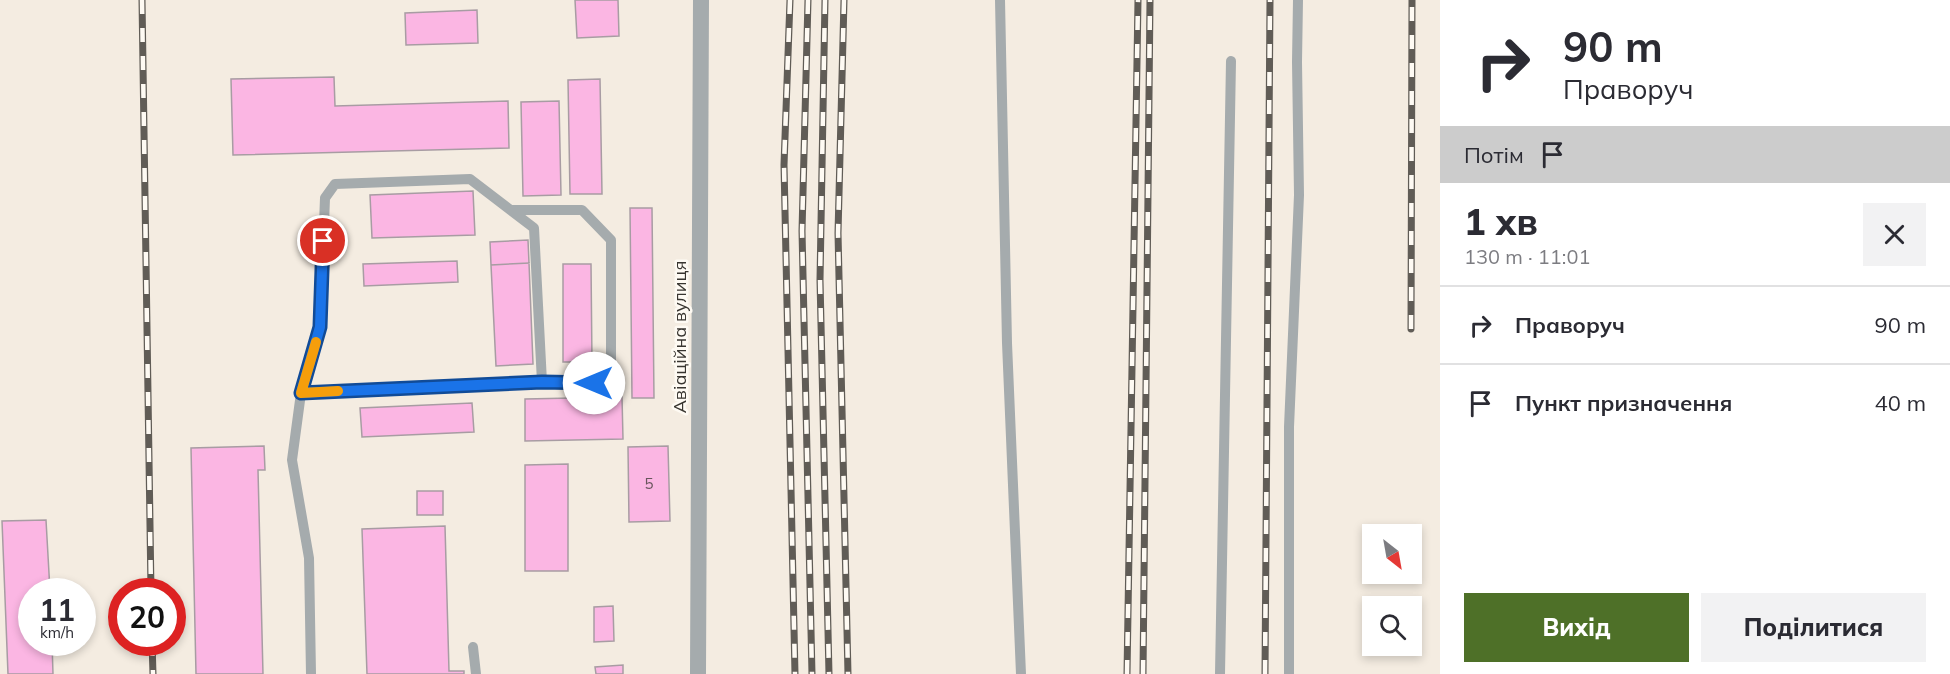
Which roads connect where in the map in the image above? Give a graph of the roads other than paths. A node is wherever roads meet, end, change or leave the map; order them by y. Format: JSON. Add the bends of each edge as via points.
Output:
{"nodes":[{"id":1,"x":701,"y":0,"type":"edge"},
{"id":2,"x":1000,"y":0,"type":"edge"},
{"id":3,"x":1298,"y":0,"type":"edge"},
{"id":4,"x":1231,"y":62,"type":"dead end"},
{"id":5,"x":512,"y":210,"type":"junction"},
{"id":6,"x":542,"y":382,"type":"junction"},
{"id":7,"x":301,"y":393,"type":"junction"},
{"id":8,"x":473,"y":647,"type":"dead end"},
{"id":9,"x":311,"y":674,"type":"edge"},
{"id":10,"x":476,"y":674,"type":"edge"},
{"id":11,"x":698,"y":674,"type":"edge"},
{"id":12,"x":1021,"y":674,"type":"edge"},
{"id":13,"x":1220,"y":674,"type":"edge"},
{"id":14,"x":1289,"y":674,"type":"edge"}],
"edges":[{"from":1,"to":11,"type":"street","name":"Авіаційна вулиця"},
{"from":2,"to":12,"type":"lane","via":[[1007,343]]},
{"from":3,"to":14,"type":"lane","via":[[1299,195],[1290,427]]},
{"from":4,"to":13,"type":"lane"},
{"from":5,"to":6,"type":"lane","via":[[534,228]]},
{"from":5,"to":6,"type":"lane","via":[[582,210],[611,240],[611,362],[594,383]]},
{"from":5,"to":7,"type":"lane","via":[[470,178],[335,184],[325,198],[320,327]]},
{"from":6,"to":7,"type":"lane"},
{"from":7,"to":9,"type":"lane","via":[[292,460],[309,558]]},
{"from":8,"to":10,"type":"lane"}]}
